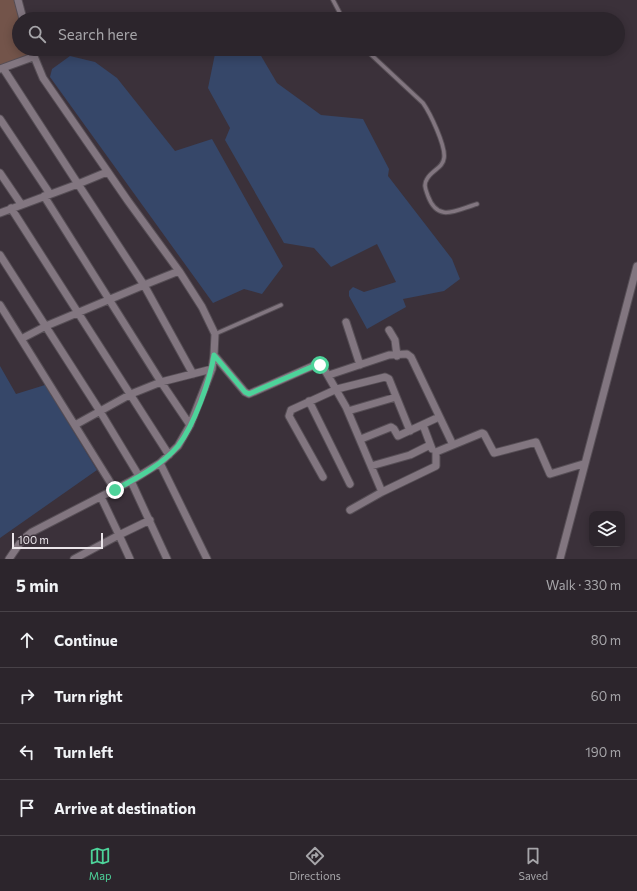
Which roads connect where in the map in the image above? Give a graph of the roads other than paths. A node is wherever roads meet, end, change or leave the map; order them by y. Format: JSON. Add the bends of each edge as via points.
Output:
{"nodes":[{"id":1,"x":18,"y":0,"type":"edge"},
{"id":2,"x":333,"y":0,"type":"edge"},
{"id":3,"x":21,"y":12,"type":"edge"},
{"id":4,"x":339,"y":12,"type":"edge"},
{"id":5,"x":373,"y":56,"type":"edge"},
{"id":6,"x":33,"y":57,"type":"joint"},
{"id":7,"x":2,"y":69,"type":"edge"},
{"id":8,"x":0,"y":119,"type":"edge"},
{"id":9,"x":107,"y":172,"type":"junction"},
{"id":10,"x":0,"y":173,"type":"edge"},
{"id":11,"x":78,"y":184,"type":"junction"},
{"id":12,"x":47,"y":195,"type":"junction"},
{"id":13,"x":21,"y":204,"type":"junction"},
{"id":14,"x":477,"y":204,"type":"dead end"},
{"id":15,"x":11,"y":208,"type":"junction"},
{"id":16,"x":0,"y":213,"type":"edge"},
{"id":17,"x":0,"y":255,"type":"edge"},
{"id":18,"x":637,"y":266,"type":"edge"},
{"id":19,"x":179,"y":271,"type":"junction"},
{"id":20,"x":144,"y":285,"type":"junction"},
{"id":21,"x":109,"y":300,"type":"junction"},
{"id":22,"x":0,"y":305,"type":"edge"},
{"id":23,"x":281,"y":305,"type":"dead end"},
{"id":24,"x":78,"y":312,"type":"junction"},
{"id":25,"x":346,"y":322,"type":"dead end"},
{"id":26,"x":46,"y":326,"type":"junction"},
{"id":27,"x":389,"y":330,"type":"dead end"},
{"id":28,"x":215,"y":334,"type":"junction"},
{"id":29,"x":22,"y":339,"type":"junction"},
{"id":30,"x":214,"y":355,"type":"junction"},
{"id":31,"x":397,"y":356,"type":"junction"},
{"id":32,"x":360,"y":365,"type":"junction"},
{"id":33,"x":212,"y":369,"type":"junction"},
{"id":34,"x":193,"y":374,"type":"junction"},
{"id":35,"x":329,"y":375,"type":"junction"},
{"id":36,"x":162,"y":382,"type":"junction"},
{"id":37,"x":337,"y":389,"type":"junction"},
{"id":38,"x":131,"y":394,"type":"junction"},
{"id":39,"x":396,"y":397,"type":"junction"},
{"id":40,"x":309,"y":402,"type":"junction"},
{"id":41,"x":100,"y":411,"type":"junction"},
{"id":42,"x":348,"y":411,"type":"junction"},
{"id":43,"x":439,"y":417,"type":"junction"},
{"id":44,"x":74,"y":425,"type":"junction"},
{"id":45,"x":190,"y":425,"type":"junction"},
{"id":46,"x":423,"y":425,"type":"junction"},
{"id":47,"x":410,"y":431,"type":"junction"},
{"id":48,"x":361,"y":439,"type":"junction"},
{"id":49,"x":430,"y":445,"type":"junction"},
{"id":50,"x":452,"y":445,"type":"junction"},
{"id":51,"x":169,"y":455,"type":"junction"},
{"id":52,"x":434,"y":455,"type":"junction"},
{"id":53,"x":160,"y":463,"type":"junction"},
{"id":54,"x":583,"y":464,"type":"junction"},
{"id":55,"x":372,"y":466,"type":"junction"},
{"id":56,"x":139,"y":476,"type":"junction"},
{"id":57,"x":323,"y":477,"type":"dead end"},
{"id":58,"x":131,"y":481,"type":"junction"},
{"id":59,"x":350,"y":484,"type":"dead end"},
{"id":60,"x":115,"y":490,"type":"junction"},
{"id":61,"x":382,"y":492,"type":"junction"},
{"id":62,"x":101,"y":497,"type":"junction"},
{"id":63,"x":350,"y":510,"type":"dead end"},
{"id":64,"x":150,"y":520,"type":"junction"},
{"id":65,"x":119,"y":535,"type":"junction"},
{"id":66,"x":9,"y":559,"type":"edge"},
{"id":67,"x":74,"y":559,"type":"edge"},
{"id":68,"x":130,"y":559,"type":"edge"},
{"id":69,"x":167,"y":559,"type":"edge"},
{"id":70,"x":207,"y":559,"type":"edge"},
{"id":71,"x":560,"y":559,"type":"edge"}],
"edges":[{"from":1,"to":3,"type":"street"},
{"from":2,"to":4,"type":"lane"},
{"from":5,"to":14,"type":"lane","via":[[423,103],[443,146],[444,157],[440,167],[426,179],[424,187],[432,205],[438,211],[448,213]]},
{"from":6,"to":7,"type":"street"},
{"from":6,"to":9,"type":"street","via":[[43,78]]},
{"from":7,"to":11,"type":"street"},
{"from":8,"to":12,"type":"street"},
{"from":9,"to":11,"type":"street"},
{"from":9,"to":19,"type":"street"},
{"from":10,"to":13,"type":"street"},
{"from":11,"to":12,"type":"street"},
{"from":11,"to":20,"type":"street"},
{"from":12,"to":13,"type":"street"},
{"from":12,"to":21,"type":"street"},
{"from":13,"to":15,"type":"street"},
{"from":15,"to":16,"type":"street"},
{"from":15,"to":24,"type":"street"},
{"from":17,"to":26,"type":"street"},
{"from":18,"to":54,"type":"street"},
{"from":19,"to":20,"type":"street"},
{"from":19,"to":28,"type":"street","via":[[202,307]]},
{"from":20,"to":21,"type":"street"},
{"from":20,"to":34,"type":"street"},
{"from":21,"to":24,"type":"street"},
{"from":21,"to":36,"type":"street"},
{"from":22,"to":29,"type":"street"},
{"from":23,"to":28,"type":"lane"},
{"from":24,"to":26,"type":"street"},
{"from":24,"to":38,"type":"street"},
{"from":25,"to":32,"type":"street"},
{"from":26,"to":29,"type":"street"},
{"from":26,"to":41,"type":"street"},
{"from":27,"to":31,"type":"street","via":[[395,340]]},
{"from":28,"to":30,"type":"street"},
{"from":29,"to":44,"type":"street"},
{"from":30,"to":33,"type":"street"},
{"from":30,"to":35,"type":"street","via":[[249,394],[316,365],[324,367]]},
{"from":31,"to":32,"type":"street","via":[[389,355]]},
{"from":31,"to":43,"type":"street","via":[[405,354],[411,357]]},
{"from":32,"to":35,"type":"street"},
{"from":33,"to":34,"type":"street"},
{"from":33,"to":45,"type":"street"},
{"from":34,"to":36,"type":"street"},
{"from":35,"to":37,"type":"street"},
{"from":36,"to":38,"type":"street"},
{"from":36,"to":45,"type":"street"},
{"from":37,"to":39,"type":"street","via":[[385,377],[389,379]]},
{"from":37,"to":40,"type":"street"},
{"from":37,"to":42,"type":"street"},
{"from":38,"to":41,"type":"street"},
{"from":38,"to":51,"type":"street"},
{"from":39,"to":42,"type":"street"},
{"from":39,"to":47,"type":"street"},
{"from":40,"to":57,"type":"street","via":[[289,413]]},
{"from":40,"to":59,"type":"street"},
{"from":41,"to":44,"type":"street"},
{"from":41,"to":56,"type":"street"},
{"from":42,"to":48,"type":"street"},
{"from":43,"to":46,"type":"street"},
{"from":43,"to":50,"type":"street"},
{"from":44,"to":60,"type":"street"},
{"from":45,"to":51,"type":"street","via":[[178,446]]},
{"from":46,"to":47,"type":"street"},
{"from":46,"to":49,"type":"street"},
{"from":47,"to":48,"type":"street","via":[[397,436],[391,428]]},
{"from":48,"to":55,"type":"street"},
{"from":49,"to":52,"type":"street"},
{"from":49,"to":55,"type":"street","via":[[410,455]]},
{"from":50,"to":52,"type":"street"},
{"from":50,"to":54,"type":"street","via":[[483,433],[494,453],[536,442],[550,474]]},
{"from":51,"to":53,"type":"street"},
{"from":52,"to":61,"type":"street","via":[[436,466]]},
{"from":53,"to":56,"type":"street"},
{"from":53,"to":70,"type":"street"},
{"from":54,"to":71,"type":"street"},
{"from":55,"to":61,"type":"street"},
{"from":56,"to":58,"type":"street"},
{"from":58,"to":60,"type":"street"},
{"from":58,"to":64,"type":"street"},
{"from":60,"to":62,"type":"street"},
{"from":61,"to":63,"type":"street"},
{"from":62,"to":65,"type":"street"},
{"from":62,"to":66,"type":"street","via":[[32,532],[22,540]]},
{"from":64,"to":65,"type":"street"},
{"from":64,"to":69,"type":"street"},
{"from":65,"to":67,"type":"street"},
{"from":65,"to":68,"type":"street"}]}
